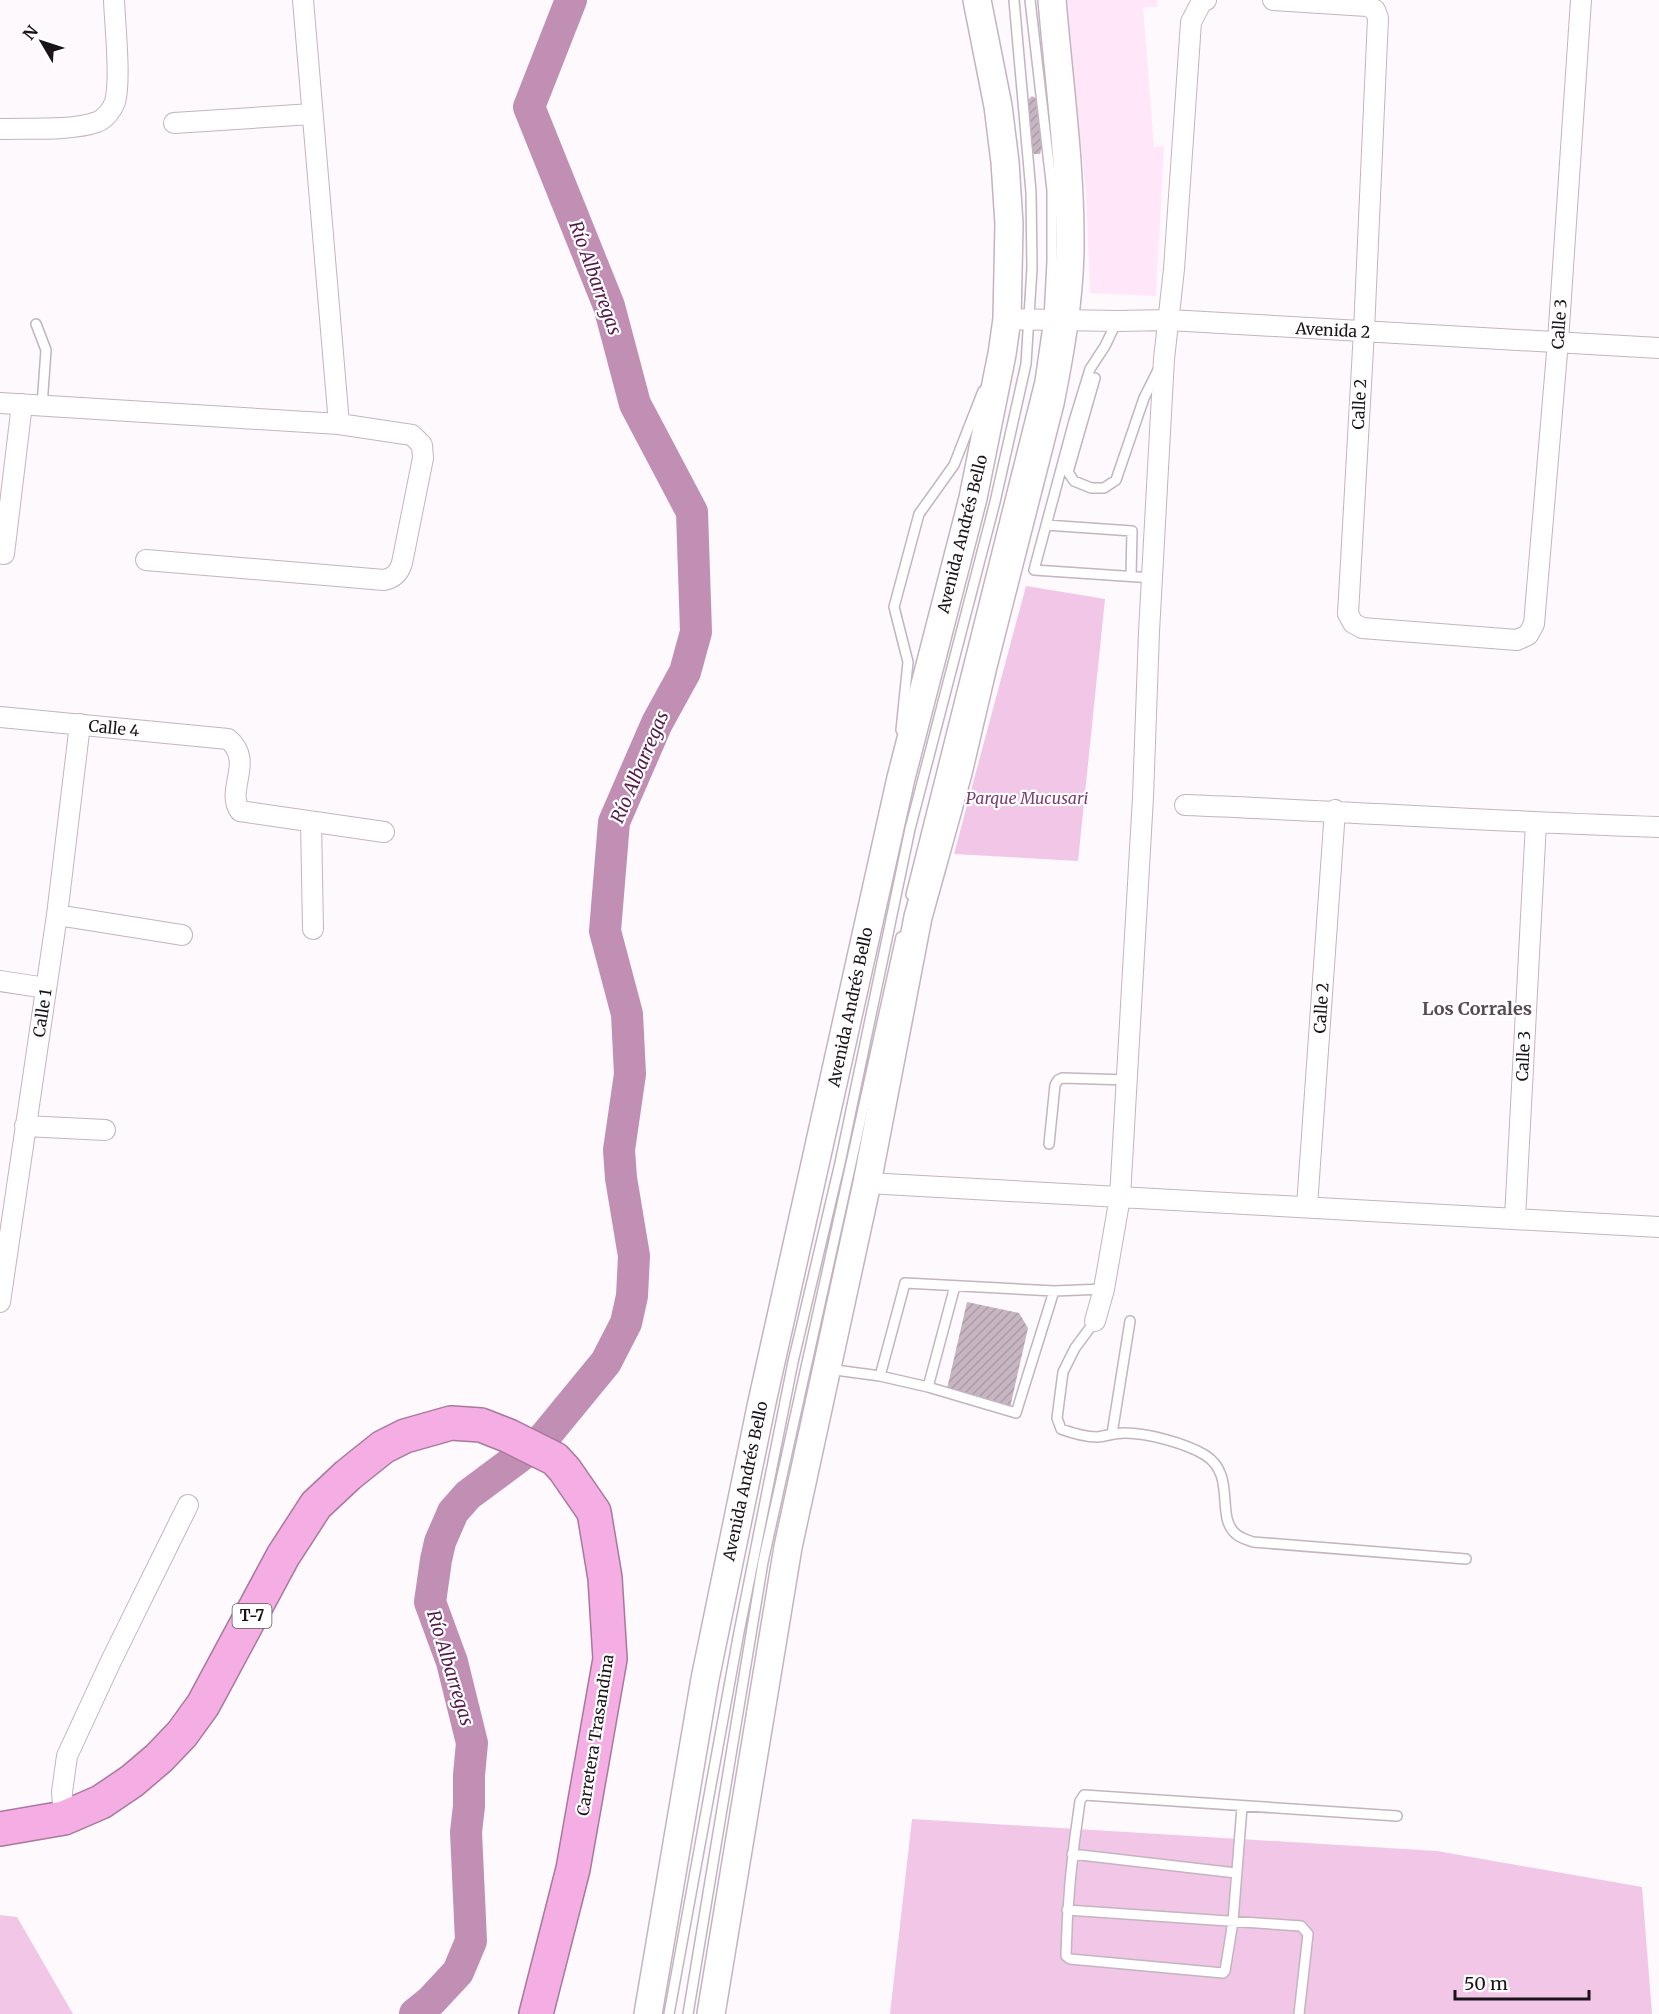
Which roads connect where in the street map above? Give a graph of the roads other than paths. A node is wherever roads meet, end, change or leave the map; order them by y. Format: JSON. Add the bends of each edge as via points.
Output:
{"nodes":[{"id":1,"x":114,"y":0,"type":"edge"},
{"id":2,"x":303,"y":0,"type":"edge"},
{"id":3,"x":977,"y":0,"type":"edge"},
{"id":4,"x":1014,"y":0,"type":"edge"},
{"id":5,"x":1030,"y":0,"type":"edge"},
{"id":6,"x":1052,"y":0,"type":"edge"},
{"id":7,"x":1206,"y":0,"type":"edge"},
{"id":8,"x":1273,"y":0,"type":"edge"},
{"id":9,"x":1581,"y":0,"type":"edge"},
{"id":10,"x":312,"y":114,"type":"junction"},
{"id":11,"x":174,"y":123,"type":"dead end"},
{"id":12,"x":0,"y":129,"type":"edge"},
{"id":13,"x":1038,"y":319,"type":"junction"},
{"id":14,"x":1169,"y":320,"type":"junction"},
{"id":15,"x":1117,"y":321,"type":"junction"},
{"id":16,"x":36,"y":324,"type":"dead end"},
{"id":17,"x":1364,"y":331,"type":"junction"},
{"id":18,"x":1558,"y":341,"type":"junction"},
{"id":19,"x":1659,"y":348,"type":"edge"},
{"id":20,"x":1002,"y":354,"type":"junction"},
{"id":21,"x":1164,"y":359,"type":"junction"},
{"id":22,"x":1095,"y":378,"type":"dead end"},
{"id":23,"x":0,"y":403,"type":"edge"},
{"id":24,"x":32,"y":405,"type":"junction"},
{"id":25,"x":339,"y":424,"type":"junction"},
{"id":26,"x":1046,"y":525,"type":"junction"},
{"id":27,"x":4,"y":554,"type":"dead end"},
{"id":28,"x":146,"y":560,"type":"dead end"},
{"id":29,"x":1131,"y":576,"type":"junction"},
{"id":30,"x":1153,"y":578,"type":"junction"},
{"id":31,"x":1517,"y":640,"type":"joint"},
{"id":32,"x":0,"y":717,"type":"edge"},
{"id":33,"x":80,"y":724,"type":"junction"},
{"id":34,"x":901,"y":778,"type":"junction"},
{"id":35,"x":1185,"y":804,"type":"dead end"},
{"id":36,"x":1335,"y":810,"type":"junction"},
{"id":37,"x":311,"y":822,"type":"junction"},
{"id":38,"x":1536,"y":823,"type":"junction"},
{"id":39,"x":1659,"y":827,"type":"edge"},
{"id":40,"x":384,"y":832,"type":"dead end"},
{"id":41,"x":908,"y":908,"type":"dead end"},
{"id":42,"x":57,"y":915,"type":"junction"},
{"id":43,"x":313,"y":929,"type":"dead end"},
{"id":44,"x":903,"y":929,"type":"dead end"},
{"id":45,"x":182,"y":935,"type":"dead end"},
{"id":46,"x":0,"y":981,"type":"edge"},
{"id":47,"x":46,"y":988,"type":"junction"},
{"id":48,"x":1128,"y":1080,"type":"junction"},
{"id":49,"x":25,"y":1126,"type":"junction"},
{"id":50,"x":105,"y":1130,"type":"dead end"},
{"id":51,"x":1049,"y":1144,"type":"dead end"},
{"id":52,"x":867,"y":1183,"type":"junction"},
{"id":53,"x":1120,"y":1197,"type":"junction"},
{"id":54,"x":1307,"y":1206,"type":"junction"},
{"id":55,"x":1515,"y":1218,"type":"junction"},
{"id":56,"x":1659,"y":1227,"type":"edge"},
{"id":57,"x":955,"y":1286,"type":"junction"},
{"id":58,"x":1104,"y":1289,"type":"junction"},
{"id":59,"x":1054,"y":1291,"type":"junction"},
{"id":60,"x":0,"y":1302,"type":"edge"},
{"id":61,"x":1095,"y":1321,"type":"joint"},
{"id":62,"x":1130,"y":1321,"type":"dead end"},
{"id":63,"x":826,"y":1368,"type":"junction"},
{"id":64,"x":879,"y":1376,"type":"junction"},
{"id":65,"x":928,"y":1387,"type":"junction"},
{"id":66,"x":1112,"y":1434,"type":"junction"},
{"id":67,"x":188,"y":1505,"type":"dead end"},
{"id":68,"x":1466,"y":1559,"type":"dead end"},
{"id":69,"x":1242,"y":1807,"type":"junction"},
{"id":70,"x":1397,"y":1816,"type":"dead end"},
{"id":71,"x":64,"y":1818,"type":"junction"},
{"id":72,"x":0,"y":1829,"type":"edge"},
{"id":73,"x":1072,"y":1854,"type":"junction"},
{"id":74,"x":1236,"y":1873,"type":"junction"},
{"id":75,"x":1067,"y":1910,"type":"junction"},
{"id":76,"x":1233,"y":1921,"type":"junction"},
{"id":77,"x":536,"y":2014,"type":"edge"},
{"id":78,"x":648,"y":2014,"type":"edge"},
{"id":79,"x":669,"y":2014,"type":"edge"},
{"id":80,"x":688,"y":2014,"type":"edge"},
{"id":81,"x":711,"y":2014,"type":"edge"},
{"id":82,"x":1299,"y":2014,"type":"edge"}],
"edges":[{"from":1,"to":12,"type":"street","via":[[117,87],[108,114],[99,122],[82,125]]},
{"from":2,"to":10,"type":"street"},
{"from":3,"to":13,"type":"street","name":"Avenida Andrés Bello","via":[[998,106],[1009,224]]},
{"from":4,"to":13,"type":"lane"},
{"from":5,"to":13,"type":"lane","via":[[1052,190],[1052,262]]},
{"from":6,"to":13,"type":"street","name":"Avenida Andrés Bello","via":[[1070,249]]},
{"from":7,"to":14,"type":"street","via":[[1191,22]]},
{"from":8,"to":17,"type":"street","name":"Calle 2","via":[[1367,6],[1375,10],[1378,18]]},
{"from":9,"to":18,"type":"street","name":"Calle 3"},
{"from":10,"to":11,"type":"street"},
{"from":10,"to":25,"type":"street"},
{"from":13,"to":15,"type":"street","name":"Avenida 2"},
{"from":13,"to":20,"type":"street","name":"Avenida Andrés Bello"},
{"from":13,"to":41,"type":"lane","via":[[1040,381]]},
{"from":13,"to":52,"type":"street","name":"Avenida Andrés Bello","via":[[1050,404],[918,917]]},
{"from":13,"to":79,"type":"lane","via":[[910,829],[789,1385]]},
{"from":14,"to":15,"type":"street","name":"Avenida 2"},
{"from":14,"to":17,"type":"street","name":"Avenida 2"},
{"from":14,"to":21,"type":"street"},
{"from":15,"to":26,"type":"lane","via":[[1090,369]]},
{"from":16,"to":24,"type":"lane","via":[[46,350]]},
{"from":17,"to":18,"type":"street","name":"Avenida 2"},
{"from":17,"to":31,"type":"street","name":"Calle 2","via":[[1348,614],[1362,628]]},
{"from":18,"to":19,"type":"street","name":"Avenida 2"},
{"from":18,"to":31,"type":"street","name":"Calle 3","via":[[1534,624],[1528,635]]},
{"from":20,"to":34,"type":"street","name":"Avenida Andrés Bello","via":[[973,498]]},
{"from":20,"to":34,"type":"lane","via":[[990,373],[954,465],[919,514],[894,607],[908,662],[900,742]]},
{"from":21,"to":22,"type":"lane","via":[[1144,398],[1116,480],[1098,489],[1080,485],[1068,472]]},
{"from":21,"to":30,"type":"street"},
{"from":23,"to":24,"type":"street"},
{"from":24,"to":25,"type":"street"},
{"from":24,"to":27,"type":"street"},
{"from":25,"to":28,"type":"street","via":[[406,433],[422,444],[412,517],[396,575],[384,580]]},
{"from":26,"to":29,"type":"lane","via":[[1132,531]]},
{"from":26,"to":29,"type":"lane","via":[[1034,570]]},
{"from":29,"to":30,"type":"lane"},
{"from":30,"to":48,"type":"street"},
{"from":32,"to":33,"type":"street","name":"Calle 4"},
{"from":33,"to":37,"type":"street","name":"Calle 4","via":[[228,739],[240,753],[236,802],[240,811]]},
{"from":33,"to":42,"type":"street","name":"Calle 1"},
{"from":34,"to":78,"type":"street","name":"Avenida Andrés Bello","via":[[762,1402],[710,1656]]},
{"from":35,"to":36,"type":"street"},
{"from":36,"to":38,"type":"street"},
{"from":36,"to":54,"type":"street","name":"Calle 2"},
{"from":37,"to":40,"type":"street"},
{"from":37,"to":43,"type":"street"},
{"from":38,"to":39,"type":"street"},
{"from":38,"to":55,"type":"street","name":"Calle 3"},
{"from":42,"to":45,"type":"street"},
{"from":42,"to":47,"type":"street","name":"Calle 1"},
{"from":44,"to":80,"type":"lane","via":[[763,1562]]},
{"from":46,"to":47,"type":"street"},
{"from":47,"to":49,"type":"street","name":"Calle 1"},
{"from":48,"to":51,"type":"lane","via":[[1058,1080]]},
{"from":48,"to":53,"type":"street"},
{"from":49,"to":50,"type":"street"},
{"from":49,"to":60,"type":"street","name":"Calle 1"},
{"from":52,"to":53,"type":"street"},
{"from":52,"to":63,"type":"street","name":"Avenida Andrés Bello"},
{"from":53,"to":54,"type":"street"},
{"from":53,"to":58,"type":"street"},
{"from":54,"to":55,"type":"street"},
{"from":55,"to":56,"type":"street"},
{"from":57,"to":59,"type":"lane"},
{"from":57,"to":64,"type":"lane","via":[[905,1283]]},
{"from":57,"to":65,"type":"lane"},
{"from":58,"to":59,"type":"lane"},
{"from":58,"to":61,"type":"street"},
{"from":59,"to":65,"type":"lane","via":[[1016,1413]]},
{"from":61,"to":66,"type":"lane","via":[[1063,1372],[1057,1418],[1061,1429],[1074,1433],[1094,1437]]},
{"from":62,"to":66,"type":"lane"},
{"from":63,"to":64,"type":"lane"},
{"from":63,"to":81,"type":"street","name":"Avenida Andrés Bello","via":[[788,1547]]},
{"from":64,"to":65,"type":"lane"},
{"from":66,"to":68,"type":"lane","via":[[1155,1438],[1206,1456],[1218,1467],[1223,1482],[1228,1523],[1236,1534],[1253,1542]]},
{"from":67,"to":71,"type":"street","via":[[67,1756],[62,1792]]},
{"from":69,"to":70,"type":"lane"},
{"from":69,"to":73,"type":"lane","via":[[1084,1795]]},
{"from":69,"to":74,"type":"lane"},
{"from":71,"to":72,"type":"highway","name":"Carretera Trasandina","number":"T-7"},
{"from":71,"to":77,"type":"highway","name":"Carretera Trasandina","number":"T-7","via":[[101,1802],[132,1781],[182,1734],[203,1705],[299,1530],[316,1505],[348,1475],[383,1447],[405,1436],[452,1423],[481,1425],[508,1436],[555,1459],[594,1512],[605,1578],[610,1659],[573,1869]]},
{"from":73,"to":74,"type":"lane"},
{"from":73,"to":75,"type":"lane"},
{"from":74,"to":76,"type":"lane"},
{"from":75,"to":76,"type":"lane"},
{"from":75,"to":76,"type":"lane","via":[[1066,1956],[1070,1959],[1223,1973]]},
{"from":76,"to":82,"type":"lane","via":[[1301,1926],[1306,1930]]}]}
